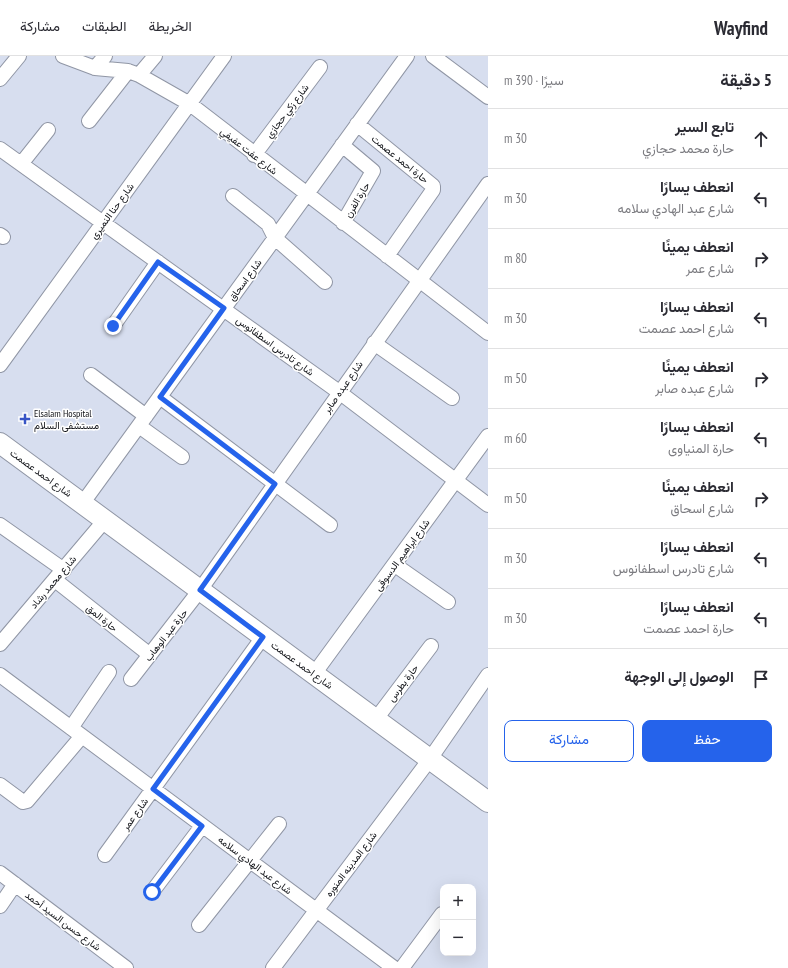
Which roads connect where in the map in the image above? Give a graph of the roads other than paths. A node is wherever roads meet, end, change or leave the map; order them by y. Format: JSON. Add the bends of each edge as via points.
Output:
{"nodes":[{"id":1,"x":19,"y":56,"type":"edge"},
{"id":2,"x":63,"y":56,"type":"edge"},
{"id":3,"x":106,"y":56,"type":"edge"},
{"id":4,"x":155,"y":56,"type":"edge"},
{"id":5,"x":224,"y":56,"type":"edge"},
{"id":6,"x":407,"y":56,"type":"edge"},
{"id":7,"x":433,"y":56,"type":"edge"},
{"id":8,"x":320,"y":67,"type":"dead end"},
{"id":9,"x":95,"y":68,"type":"junction"},
{"id":10,"x":134,"y":73,"type":"junction"},
{"id":11,"x":0,"y":79,"type":"edge"},
{"id":12,"x":488,"y":97,"type":"edge"},
{"id":13,"x":190,"y":104,"type":"junction"},
{"id":14,"x":89,"y":121,"type":"dead end"},
{"id":15,"x":357,"y":124,"type":"junction"},
{"id":16,"x":48,"y":130,"type":"dead end"},
{"id":17,"x":342,"y":145,"type":"junction"},
{"id":18,"x":0,"y":149,"type":"edge"},
{"id":19,"x":254,"y":155,"type":"junction"},
{"id":20,"x":21,"y":164,"type":"junction"},
{"id":21,"x":488,"y":184,"type":"edge"},
{"id":22,"x":306,"y":195,"type":"junction"},
{"id":23,"x":233,"y":196,"type":"dead end"},
{"id":24,"x":343,"y":223,"type":"junction"},
{"id":25,"x":102,"y":224,"type":"junction"},
{"id":26,"x":275,"y":238,"type":"junction"},
{"id":27,"x":387,"y":256,"type":"junction"},
{"id":28,"x":158,"y":262,"type":"junction"},
{"id":29,"x":419,"y":280,"type":"junction"},
{"id":30,"x":325,"y":282,"type":"dead end"},
{"id":31,"x":224,"y":308,"type":"junction"},
{"id":32,"x":113,"y":326,"type":"dead end"},
{"id":33,"x":488,"y":333,"type":"edge"},
{"id":34,"x":374,"y":343,"type":"junction"},
{"id":35,"x":0,"y":365,"type":"edge"},
{"id":36,"x":91,"y":375,"type":"dead end"},
{"id":37,"x":339,"y":392,"type":"junction"},
{"id":38,"x":160,"y":397,"type":"junction"},
{"id":39,"x":452,"y":398,"type":"dead end"},
{"id":40,"x":143,"y":421,"type":"junction"},
{"id":41,"x":488,"y":436,"type":"edge"},
{"id":42,"x":0,"y":443,"type":"edge"},
{"id":43,"x":182,"y":457,"type":"dead end"},
{"id":44,"x":456,"y":480,"type":"junction"},
{"id":45,"x":275,"y":484,"type":"junction"},
{"id":46,"x":82,"y":504,"type":"junction"},
{"id":47,"x":488,"y":506,"type":"edge"},
{"id":48,"x":105,"y":520,"type":"junction"},
{"id":49,"x":0,"y":525,"type":"edge"},
{"id":50,"x":330,"y":525,"type":"dead end"},
{"id":51,"x":395,"y":565,"type":"junction"},
{"id":52,"x":59,"y":575,"type":"junction"},
{"id":53,"x":200,"y":590,"type":"junction"},
{"id":54,"x":448,"y":602,"type":"dead end"},
{"id":55,"x":263,"y":637,"type":"junction"},
{"id":56,"x":0,"y":644,"type":"edge"},
{"id":57,"x":431,"y":646,"type":"dead end"},
{"id":58,"x":150,"y":655,"type":"junction"},
{"id":59,"x":109,"y":672,"type":"dead end"},
{"id":60,"x":314,"y":674,"type":"junction"},
{"id":61,"x":488,"y":675,"type":"edge"},
{"id":62,"x":0,"y":676,"type":"edge"},
{"id":63,"x":131,"y":679,"type":"dead end"},
{"id":64,"x":376,"y":719,"type":"junction"},
{"id":65,"x":76,"y":732,"type":"junction"},
{"id":66,"x":430,"y":759,"type":"junction"},
{"id":67,"x":0,"y":785,"type":"edge"},
{"id":68,"x":153,"y":789,"type":"junction"},
{"id":69,"x":488,"y":802,"type":"edge"},
{"id":70,"x":279,"y":824,"type":"dead end"},
{"id":71,"x":202,"y":826,"type":"junction"},
{"id":72,"x":105,"y":855,"type":"dead end"},
{"id":73,"x":250,"y":861,"type":"junction"},
{"id":74,"x":0,"y":873,"type":"edge"},
{"id":75,"x":15,"y":884,"type":"junction"},
{"id":76,"x":152,"y":892,"type":"dead end"},
{"id":77,"x":0,"y":906,"type":"edge"},
{"id":78,"x":316,"y":910,"type":"junction"},
{"id":79,"x":440,"y":917,"type":"edge"},
{"id":80,"x":199,"y":925,"type":"dead end"},
{"id":81,"x":126,"y":968,"type":"edge"},
{"id":82,"x":273,"y":968,"type":"edge"},
{"id":83,"x":394,"y":968,"type":"edge"},
{"id":84,"x":402,"y":968,"type":"edge"}],
"edges":[{"from":1,"to":11,"type":"street"},
{"from":2,"to":9,"type":"street","name":"شارع عفت عفيفي"},
{"from":3,"to":9,"type":"street"},
{"from":4,"to":10,"type":"street"},
{"from":5,"to":13,"type":"street","name":"شارع حنا النميري"},
{"from":6,"to":15,"type":"street","name":"شارع اسحاق"},
{"from":7,"to":12,"type":"street"},
{"from":8,"to":19,"type":"street","name":"شارع زكي حجازي"},
{"from":9,"to":10,"type":"street","name":"شارع عفت عفيفي"},
{"from":10,"to":13,"type":"street","name":"شارع عفت عفيفي"},
{"from":10,"to":14,"type":"street"},
{"from":13,"to":19,"type":"street","name":"شارع عفت عفيفي"},
{"from":13,"to":25,"type":"street","name":"شارع حنا النميري"},
{"from":15,"to":17,"type":"street","name":"شارع اسحاق"},
{"from":15,"to":27,"type":"street","name":"حارة احمد عصمت","via":[[433,186],[433,190]]},
{"from":16,"to":20,"type":"street"},
{"from":17,"to":22,"type":"street","name":"شارع اسحاق"},
{"from":17,"to":24,"type":"street","name":"حارة الفرن","via":[[373,170]]},
{"from":18,"to":20,"type":"street","name":"شارع تادرس اسطفانوس"},
{"from":19,"to":22,"type":"street","name":"شارع عفت عفيفي"},
{"from":20,"to":25,"type":"street","name":"شارع تادرس اسطفانوس"},
{"from":21,"to":29,"type":"street","name":"شارع عبده صابر"},
{"from":22,"to":24,"type":"street","name":"شارع عفت عفيفي"},
{"from":22,"to":26,"type":"street","name":"شارع اسحاق"},
{"from":23,"to":26,"type":"street","via":[[268,224]]},
{"from":24,"to":27,"type":"street","name":"شارع عفت عفيفي"},
{"from":25,"to":28,"type":"street","name":"شارع تادرس اسطفانوس"},
{"from":25,"to":35,"type":"street","name":"شارع حنا النميري"},
{"from":26,"to":30,"type":"street"},
{"from":26,"to":31,"type":"street","name":"شارع اسحاق"},
{"from":27,"to":29,"type":"street","name":"شارع عفت عفيفي"},
{"from":28,"to":31,"type":"street","name":"شارع تادرس اسطفانوس"},
{"from":28,"to":32,"type":"street"},
{"from":29,"to":33,"type":"street","name":"شارع عفت عفيفي"},
{"from":29,"to":34,"type":"street","name":"شارع عبده صابر"},
{"from":31,"to":37,"type":"street","name":"شارع تادرس اسطفانوس"},
{"from":31,"to":38,"type":"street","name":"شارع اسحاق"},
{"from":34,"to":37,"type":"street","name":"شارع عبده صابر"},
{"from":34,"to":39,"type":"street"},
{"from":36,"to":40,"type":"street"},
{"from":37,"to":44,"type":"street","name":"شارع تادرس اسطفانوس"},
{"from":37,"to":45,"type":"street","name":"شارع عبده صابر"},
{"from":38,"to":40,"type":"street","name":"شارع اسحاق"},
{"from":38,"to":45,"type":"street"},
{"from":40,"to":43,"type":"street"},
{"from":40,"to":46,"type":"street","name":"شارع اسحاق"},
{"from":41,"to":44,"type":"street","name":"شارع ابراهيم الدسوقى"},
{"from":42,"to":46,"type":"main road","name":"شارع احمد عصمت"},
{"from":44,"to":47,"type":"street","name":"شارع تادرس اسطفانوس"},
{"from":44,"to":51,"type":"street","name":"شارع ابراهيم الدسوقى"},
{"from":45,"to":50,"type":"street"},
{"from":45,"to":53,"type":"street","name":"شارع عبده صابر"},
{"from":46,"to":48,"type":"main road","name":"شارع احمد عصمت"},
{"from":48,"to":52,"type":"street","name":"شارع محمد رشاد"},
{"from":48,"to":53,"type":"main road","name":"شارع احمد عصمت"},
{"from":49,"to":52,"type":"street","name":"حارة المق"},
{"from":51,"to":54,"type":"street"},
{"from":51,"to":60,"type":"street","name":"شارع ابراهيم الدسوقى"},
{"from":52,"to":56,"type":"street","name":"شارع محمد رشاد"},
{"from":52,"to":58,"type":"street","name":"حارة المق"},
{"from":53,"to":55,"type":"main road","name":"شارع احمد عصمت"},
{"from":53,"to":58,"type":"street","name":"حارة عبد الوهاب"},
{"from":55,"to":60,"type":"main road","name":"شارع احمد عصمت"},
{"from":55,"to":68,"type":"street","name":"شارع عمر"},
{"from":57,"to":64,"type":"street","name":"حارة بطرس"},
{"from":58,"to":63,"type":"street","name":"حارة عبد الوهاب"},
{"from":59,"to":65,"type":"street"},
{"from":60,"to":64,"type":"main road","name":"شارع احمد عصمت"},
{"from":61,"to":66,"type":"street","name":"شارع المدينه المنوره"},
{"from":62,"to":65,"type":"street","name":"شارع عبد الهادي سلامه"},
{"from":64,"to":66,"type":"main road","name":"شارع احمد عصمت"},
{"from":65,"to":67,"type":"street","via":[[27,801],[23,802]]},
{"from":65,"to":68,"type":"street","name":"شارع عبد الهادي سلامه"},
{"from":66,"to":69,"type":"main road","name":"شارع احمد عصمت"},
{"from":66,"to":78,"type":"street","name":"شارع المدينه المنوره"},
{"from":68,"to":71,"type":"street","name":"شارع عبد الهادي سلامه"},
{"from":68,"to":72,"type":"street","name":"شارع عمر"},
{"from":70,"to":73,"type":"street"},
{"from":71,"to":73,"type":"street","name":"شارع عبد الهادي سلامه"},
{"from":71,"to":76,"type":"street"},
{"from":73,"to":78,"type":"street","name":"شارع عبد الهادي سلامه"},
{"from":73,"to":80,"type":"street"},
{"from":74,"to":75,"type":"street","name":"شارع حسن السيد أحمد"},
{"from":75,"to":77,"type":"street"},
{"from":75,"to":81,"type":"street","name":"شارع حسن السيد أحمد"},
{"from":78,"to":82,"type":"street","name":"شارع المدينه المنوره"},
{"from":78,"to":83,"type":"street","name":"شارع عبد الهادي سلامه"},
{"from":79,"to":84,"type":"street"}]}
